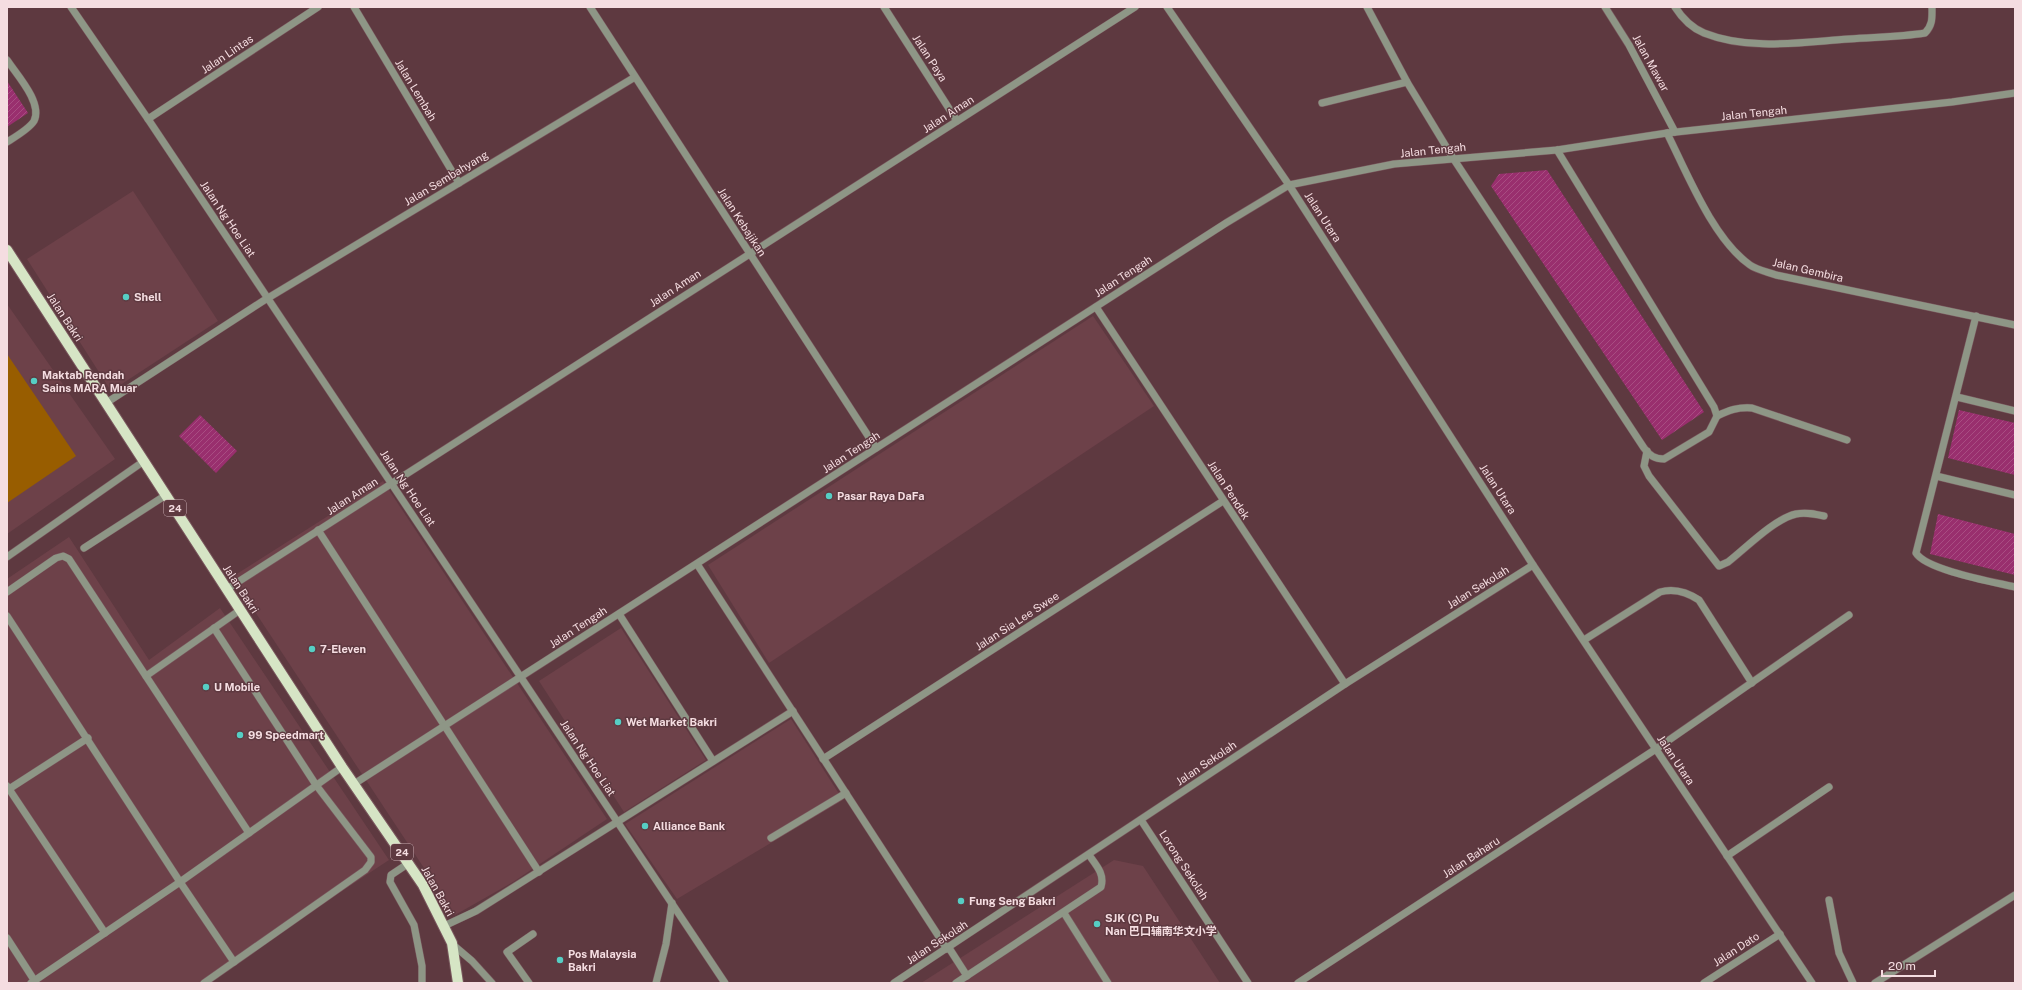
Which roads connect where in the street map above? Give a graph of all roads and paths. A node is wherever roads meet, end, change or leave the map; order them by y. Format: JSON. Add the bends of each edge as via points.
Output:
{"nodes":[{"id":1,"x":71,"y":7,"type":"edge"},
{"id":2,"x":318,"y":7,"type":"edge"},
{"id":3,"x":354,"y":7,"type":"edge"},
{"id":4,"x":590,"y":7,"type":"edge"},
{"id":5,"x":884,"y":7,"type":"edge"},
{"id":6,"x":1135,"y":7,"type":"edge"},
{"id":7,"x":1167,"y":7,"type":"edge"},
{"id":8,"x":1367,"y":7,"type":"edge"},
{"id":9,"x":1605,"y":7,"type":"edge"},
{"id":10,"x":1675,"y":7,"type":"edge"},
{"id":11,"x":1932,"y":7,"type":"edge"},
{"id":12,"x":7,"y":60,"type":"edge"},
{"id":13,"x":635,"y":77,"type":"junction"},
{"id":14,"x":1408,"y":82,"type":"junction"},
{"id":15,"x":2015,"y":93,"type":"edge"},
{"id":16,"x":1322,"y":103,"type":"dead end"},
{"id":17,"x":148,"y":119,"type":"junction"},
{"id":18,"x":957,"y":121,"type":"junction"},
{"id":19,"x":1675,"y":132,"type":"junction"},
{"id":20,"x":1667,"y":133,"type":"junction"},
{"id":21,"x":7,"y":142,"type":"edge"},
{"id":22,"x":1557,"y":150,"type":"junction"},
{"id":23,"x":1453,"y":158,"type":"junction"},
{"id":24,"x":459,"y":183,"type":"junction"},
{"id":25,"x":1289,"y":185,"type":"junction"},
{"id":26,"x":7,"y":250,"type":"edge"},
{"id":27,"x":750,"y":254,"type":"junction"},
{"id":28,"x":265,"y":300,"type":"junction"},
{"id":29,"x":1096,"y":307,"type":"junction"},
{"id":30,"x":1976,"y":316,"type":"junction"},
{"id":31,"x":2015,"y":325,"type":"edge"},
{"id":32,"x":1956,"y":397,"type":"junction"},
{"id":33,"x":106,"y":403,"type":"junction"},
{"id":34,"x":2015,"y":411,"type":"edge"},
{"id":35,"x":1717,"y":416,"type":"junction"},
{"id":36,"x":1847,"y":440,"type":"dead end"},
{"id":37,"x":876,"y":448,"type":"junction"},
{"id":38,"x":1647,"y":451,"type":"junction"},
{"id":39,"x":144,"y":462,"type":"junction"},
{"id":40,"x":1936,"y":476,"type":"junction"},
{"id":41,"x":392,"y":483,"type":"junction"},
{"id":42,"x":166,"y":495,"type":"junction"},
{"id":43,"x":2015,"y":495,"type":"edge"},
{"id":44,"x":1223,"y":501,"type":"junction"},
{"id":45,"x":1824,"y":516,"type":"dead end"},
{"id":46,"x":318,"y":530,"type":"junction"},
{"id":47,"x":84,"y":548,"type":"dead end"},
{"id":48,"x":7,"y":557,"type":"edge"},
{"id":49,"x":697,"y":564,"type":"junction"},
{"id":50,"x":1534,"y":565,"type":"junction"},
{"id":51,"x":2015,"y":587,"type":"edge"},
{"id":52,"x":227,"y":588,"type":"junction"},
{"id":53,"x":7,"y":592,"type":"edge"},
{"id":54,"x":240,"y":610,"type":"junction"},
{"id":55,"x":619,"y":614,"type":"junction"},
{"id":56,"x":1849,"y":615,"type":"dead end"},
{"id":57,"x":7,"y":616,"type":"edge"},
{"id":58,"x":214,"y":628,"type":"junction"},
{"id":59,"x":1584,"y":640,"type":"junction"},
{"id":60,"x":146,"y":676,"type":"junction"},
{"id":61,"x":521,"y":677,"type":"junction"},
{"id":62,"x":1752,"y":683,"type":"junction"},
{"id":63,"x":1344,"y":684,"type":"junction"},
{"id":64,"x":793,"y":711,"type":"junction"},
{"id":65,"x":443,"y":727,"type":"junction"},
{"id":66,"x":88,"y":738,"type":"junction"},
{"id":67,"x":1656,"y":749,"type":"junction"},
{"id":68,"x":824,"y":759,"type":"junction"},
{"id":69,"x":713,"y":761,"type":"junction"},
{"id":70,"x":342,"y":767,"type":"junction"},
{"id":71,"x":354,"y":784,"type":"junction"},
{"id":72,"x":316,"y":785,"type":"junction"},
{"id":73,"x":8,"y":787,"type":"edge"},
{"id":74,"x":1829,"y":787,"type":"dead end"},
{"id":75,"x":846,"y":793,"type":"junction"},
{"id":76,"x":1141,"y":820,"type":"junction"},
{"id":77,"x":618,"y":822,"type":"junction"},
{"id":78,"x":249,"y":833,"type":"junction"},
{"id":79,"x":771,"y":838,"type":"dead end"},
{"id":80,"x":1090,"y":854,"type":"junction"},
{"id":81,"x":1727,"y":856,"type":"junction"},
{"id":82,"x":409,"y":864,"type":"junction"},
{"id":83,"x":539,"y":872,"type":"junction"},
{"id":84,"x":180,"y":882,"type":"junction"},
{"id":85,"x":2015,"y":895,"type":"edge"},
{"id":86,"x":1829,"y":900,"type":"dead end"},
{"id":87,"x":672,"y":903,"type":"junction"},
{"id":88,"x":1064,"y":913,"type":"junction"},
{"id":89,"x":444,"y":926,"type":"junction"},
{"id":90,"x":105,"y":933,"type":"junction"},
{"id":91,"x":533,"y":934,"type":"dead end"},
{"id":92,"x":1780,"y":934,"type":"junction"},
{"id":93,"x":7,"y":938,"type":"edge"},
{"id":94,"x":452,"y":943,"type":"junction"},
{"id":95,"x":948,"y":948,"type":"junction"},
{"id":96,"x":234,"y":962,"type":"junction"},
{"id":97,"x":967,"y":976,"type":"junction"},
{"id":98,"x":34,"y":982,"type":"edge"},
{"id":99,"x":204,"y":983,"type":"edge"},
{"id":100,"x":422,"y":983,"type":"edge"},
{"id":101,"x":458,"y":983,"type":"edge"},
{"id":102,"x":492,"y":983,"type":"edge"},
{"id":103,"x":528,"y":983,"type":"edge"},
{"id":104,"x":656,"y":983,"type":"edge"},
{"id":105,"x":726,"y":983,"type":"edge"},
{"id":106,"x":894,"y":983,"type":"edge"},
{"id":107,"x":956,"y":983,"type":"edge"},
{"id":108,"x":1108,"y":983,"type":"edge"},
{"id":109,"x":1248,"y":983,"type":"edge"},
{"id":110,"x":1298,"y":983,"type":"edge"},
{"id":111,"x":1704,"y":983,"type":"edge"},
{"id":112,"x":1812,"y":983,"type":"edge"},
{"id":113,"x":1853,"y":983,"type":"edge"},
{"id":114,"x":1875,"y":983,"type":"edge"}],
"edges":[{"from":1,"to":17,"type":"street","name":"Jalan Ng Hoe Liat"},
{"from":2,"to":17,"type":"street","name":"Jalan Lintas"},
{"from":3,"to":24,"type":"street","name":"Jalan Lembah"},
{"from":4,"to":13,"type":"street","name":"Jalan Kebajikan"},
{"from":5,"to":18,"type":"street","name":"Jalan Paya"},
{"from":6,"to":18,"type":"street","name":"Jalan Aman"},
{"from":7,"to":25,"type":"street","name":"Jalan Utara"},
{"from":8,"to":14,"type":"street"},
{"from":9,"to":19,"type":"street","name":"Jalan Mawar","via":[[1629,45]]},
{"from":10,"to":11,"type":"street","via":[[1691,25],[1704,33],[1741,42],[1784,43],[1925,32],[1932,22]]},
{"from":12,"to":21,"type":"street","via":[[34,101],[37,110],[34,122]]},
{"from":13,"to":24,"type":"street","name":"Jalan Sembahyang"},
{"from":13,"to":27,"type":"street","name":"Jalan Kebajikan"},
{"from":14,"to":16,"type":"street"},
{"from":14,"to":23,"type":"street"},
{"from":15,"to":19,"type":"street","name":"Jalan Tengah"},
{"from":17,"to":28,"type":"street","name":"Jalan Ng Hoe Liat"},
{"from":18,"to":27,"type":"street","name":"Jalan Aman"},
{"from":19,"to":20,"type":"street","name":"Jalan Tengah"},
{"from":20,"to":22,"type":"street","name":"Jalan Tengah"},
{"from":20,"to":30,"type":"street","name":"Jalan Gembira","via":[[1713,222],[1729,245],[1751,265],[1776,275]]},
{"from":22,"to":23,"type":"street","name":"Jalan Tengah"},
{"from":22,"to":35,"type":"street","via":[[1714,407]]},
{"from":23,"to":25,"type":"street","name":"Jalan Tengah","via":[[1394,164]]},
{"from":23,"to":38,"type":"street"},
{"from":24,"to":28,"type":"street","name":"Jalan Sembahyang"},
{"from":25,"to":29,"type":"street","name":"Jalan Tengah"},
{"from":25,"to":50,"type":"street","name":"Jalan Utara"},
{"from":26,"to":33,"type":"main road","name":"Jalan Bakri","number":"24"},
{"from":27,"to":37,"type":"street","name":"Jalan Kebajikan"},
{"from":27,"to":41,"type":"street","name":"Jalan Aman"},
{"from":28,"to":33,"type":"street","name":"Jalan Sembahyang"},
{"from":28,"to":41,"type":"street","name":"Jalan Ng Hoe Liat"},
{"from":29,"to":37,"type":"street","name":"Jalan Tengah"},
{"from":29,"to":44,"type":"street","name":"Jalan Pendek"},
{"from":30,"to":31,"type":"street","name":"Jalan Gembira"},
{"from":30,"to":32,"type":"street"},
{"from":32,"to":34,"type":"street"},
{"from":32,"to":40,"type":"street"},
{"from":33,"to":39,"type":"main road","name":"Jalan Bakri","number":"24"},
{"from":35,"to":36,"type":"street","via":[[1739,407],[1752,408]]},
{"from":35,"to":38,"type":"street","via":[[1709,432],[1664,459],[1657,459]]},
{"from":37,"to":49,"type":"street","name":"Jalan Tengah"},
{"from":38,"to":45,"type":"street","via":[[1644,466],[1648,476],[1719,566],[1728,562],[1781,521],[1795,514],[1811,513]]},
{"from":39,"to":42,"type":"main road","name":"Jalan Bakri","number":"24"},
{"from":39,"to":48,"type":"street"},
{"from":40,"to":43,"type":"street"},
{"from":40,"to":51,"type":"street","via":[[1916,548],[1919,559],[1936,567]]},
{"from":41,"to":46,"type":"street","name":"Jalan Aman"},
{"from":41,"to":61,"type":"street","name":"Jalan Ng Hoe Liat"},
{"from":42,"to":47,"type":"street"},
{"from":42,"to":52,"type":"main road","name":"Jalan Bakri","number":"24"},
{"from":44,"to":63,"type":"street","name":"Jalan Pendek"},
{"from":44,"to":68,"type":"street","name":"Jalan Sia Lee Swee"},
{"from":46,"to":52,"type":"street","name":"Jalan Aman"},
{"from":46,"to":65,"type":"street"},
{"from":49,"to":55,"type":"street","name":"Jalan Tengah"},
{"from":49,"to":64,"type":"street"},
{"from":50,"to":59,"type":"street","name":"Jalan Utara"},
{"from":50,"to":63,"type":"street","name":"Jalan Sekolah"},
{"from":52,"to":54,"type":"main road","name":"Jalan Bakri","number":"24"},
{"from":53,"to":60,"type":"street","via":[[56,558],[63,556],[69,559]]},
{"from":54,"to":58,"type":"street"},
{"from":54,"to":70,"type":"main road","name":"Jalan Bakri","number":"24"},
{"from":55,"to":61,"type":"street","name":"Jalan Tengah"},
{"from":55,"to":69,"type":"street"},
{"from":56,"to":62,"type":"street","name":"Jalan Baharu"},
{"from":57,"to":66,"type":"street"},
{"from":58,"to":60,"type":"street"},
{"from":58,"to":72,"type":"street"},
{"from":59,"to":62,"type":"street","via":[[1660,592],[1668,590],[1687,593],[1699,600]]},
{"from":59,"to":67,"type":"street","name":"Jalan Utara"},
{"from":60,"to":78,"type":"street"},
{"from":61,"to":65,"type":"street","name":"Jalan Tengah"},
{"from":61,"to":77,"type":"street","name":"Jalan Ng Hoe Liat"},
{"from":62,"to":67,"type":"street","name":"Jalan Baharu"},
{"from":63,"to":76,"type":"street","name":"Jalan Sekolah"},
{"from":64,"to":68,"type":"street"},
{"from":64,"to":69,"type":"street"},
{"from":65,"to":71,"type":"street","name":"Jalan Tengah"},
{"from":65,"to":83,"type":"street"},
{"from":66,"to":73,"type":"street"},
{"from":66,"to":84,"type":"street"},
{"from":67,"to":81,"type":"street","name":"Jalan Utara"},
{"from":67,"to":110,"type":"street","name":"Jalan Baharu"},
{"from":68,"to":75,"type":"street"},
{"from":69,"to":77,"type":"street"},
{"from":70,"to":71,"type":"main road","name":"Jalan Bakri","number":"24"},
{"from":70,"to":72,"type":"street"},
{"from":71,"to":82,"type":"main road","name":"Jalan Bakri","number":"24"},
{"from":72,"to":78,"type":"street"},
{"from":72,"to":96,"type":"street","via":[[371,857],[371,862],[365,870]]},
{"from":73,"to":90,"type":"street"},
{"from":74,"to":81,"type":"street"},
{"from":75,"to":79,"type":"street"},
{"from":75,"to":95,"type":"street"},
{"from":76,"to":80,"type":"street","name":"Jalan Sekolah"},
{"from":76,"to":109,"type":"street","name":"Lorong Sekolah"},
{"from":77,"to":83,"type":"street"},
{"from":77,"to":87,"type":"street","name":"Jalan Ng Hoe Liat"},
{"from":78,"to":84,"type":"street"},
{"from":80,"to":88,"type":"street","via":[[1101,872],[1101,887]]},
{"from":80,"to":95,"type":"street","name":"Jalan Sekolah"},
{"from":81,"to":92,"type":"street","name":"Jalan Utara"},
{"from":82,"to":89,"type":"main road","name":"Jalan Bakri","number":"24"},
{"from":82,"to":100,"type":"street","via":[[391,876],[390,882],[414,925],[422,966]]},
{"from":83,"to":89,"type":"street","via":[[476,911]]},
{"from":84,"to":90,"type":"street"},
{"from":84,"to":96,"type":"street"},
{"from":85,"to":114,"type":"street"},
{"from":86,"to":113,"type":"street","via":[[1839,953]]},
{"from":87,"to":104,"type":"street","via":[[666,944]]},
{"from":87,"to":105,"type":"street","name":"Jalan Ng Hoe Liat"},
{"from":88,"to":97,"type":"street"},
{"from":88,"to":108,"type":"street"},
{"from":89,"to":94,"type":"main road","name":"Jalan Bakri","number":"24"},
{"from":90,"to":98,"type":"street"},
{"from":91,"to":103,"type":"street","via":[[507,952]]},
{"from":92,"to":111,"type":"street","name":"Jalan Dato"},
{"from":92,"to":112,"type":"street","name":"Jalan Utara"},
{"from":93,"to":98,"type":"street"},
{"from":94,"to":101,"type":"main road","number":"24"},
{"from":94,"to":102,"type":"street"},
{"from":95,"to":97,"type":"street"},
{"from":95,"to":106,"type":"street","name":"Jalan Sekolah"},
{"from":96,"to":99,"type":"street"},
{"from":97,"to":107,"type":"street"}]}
